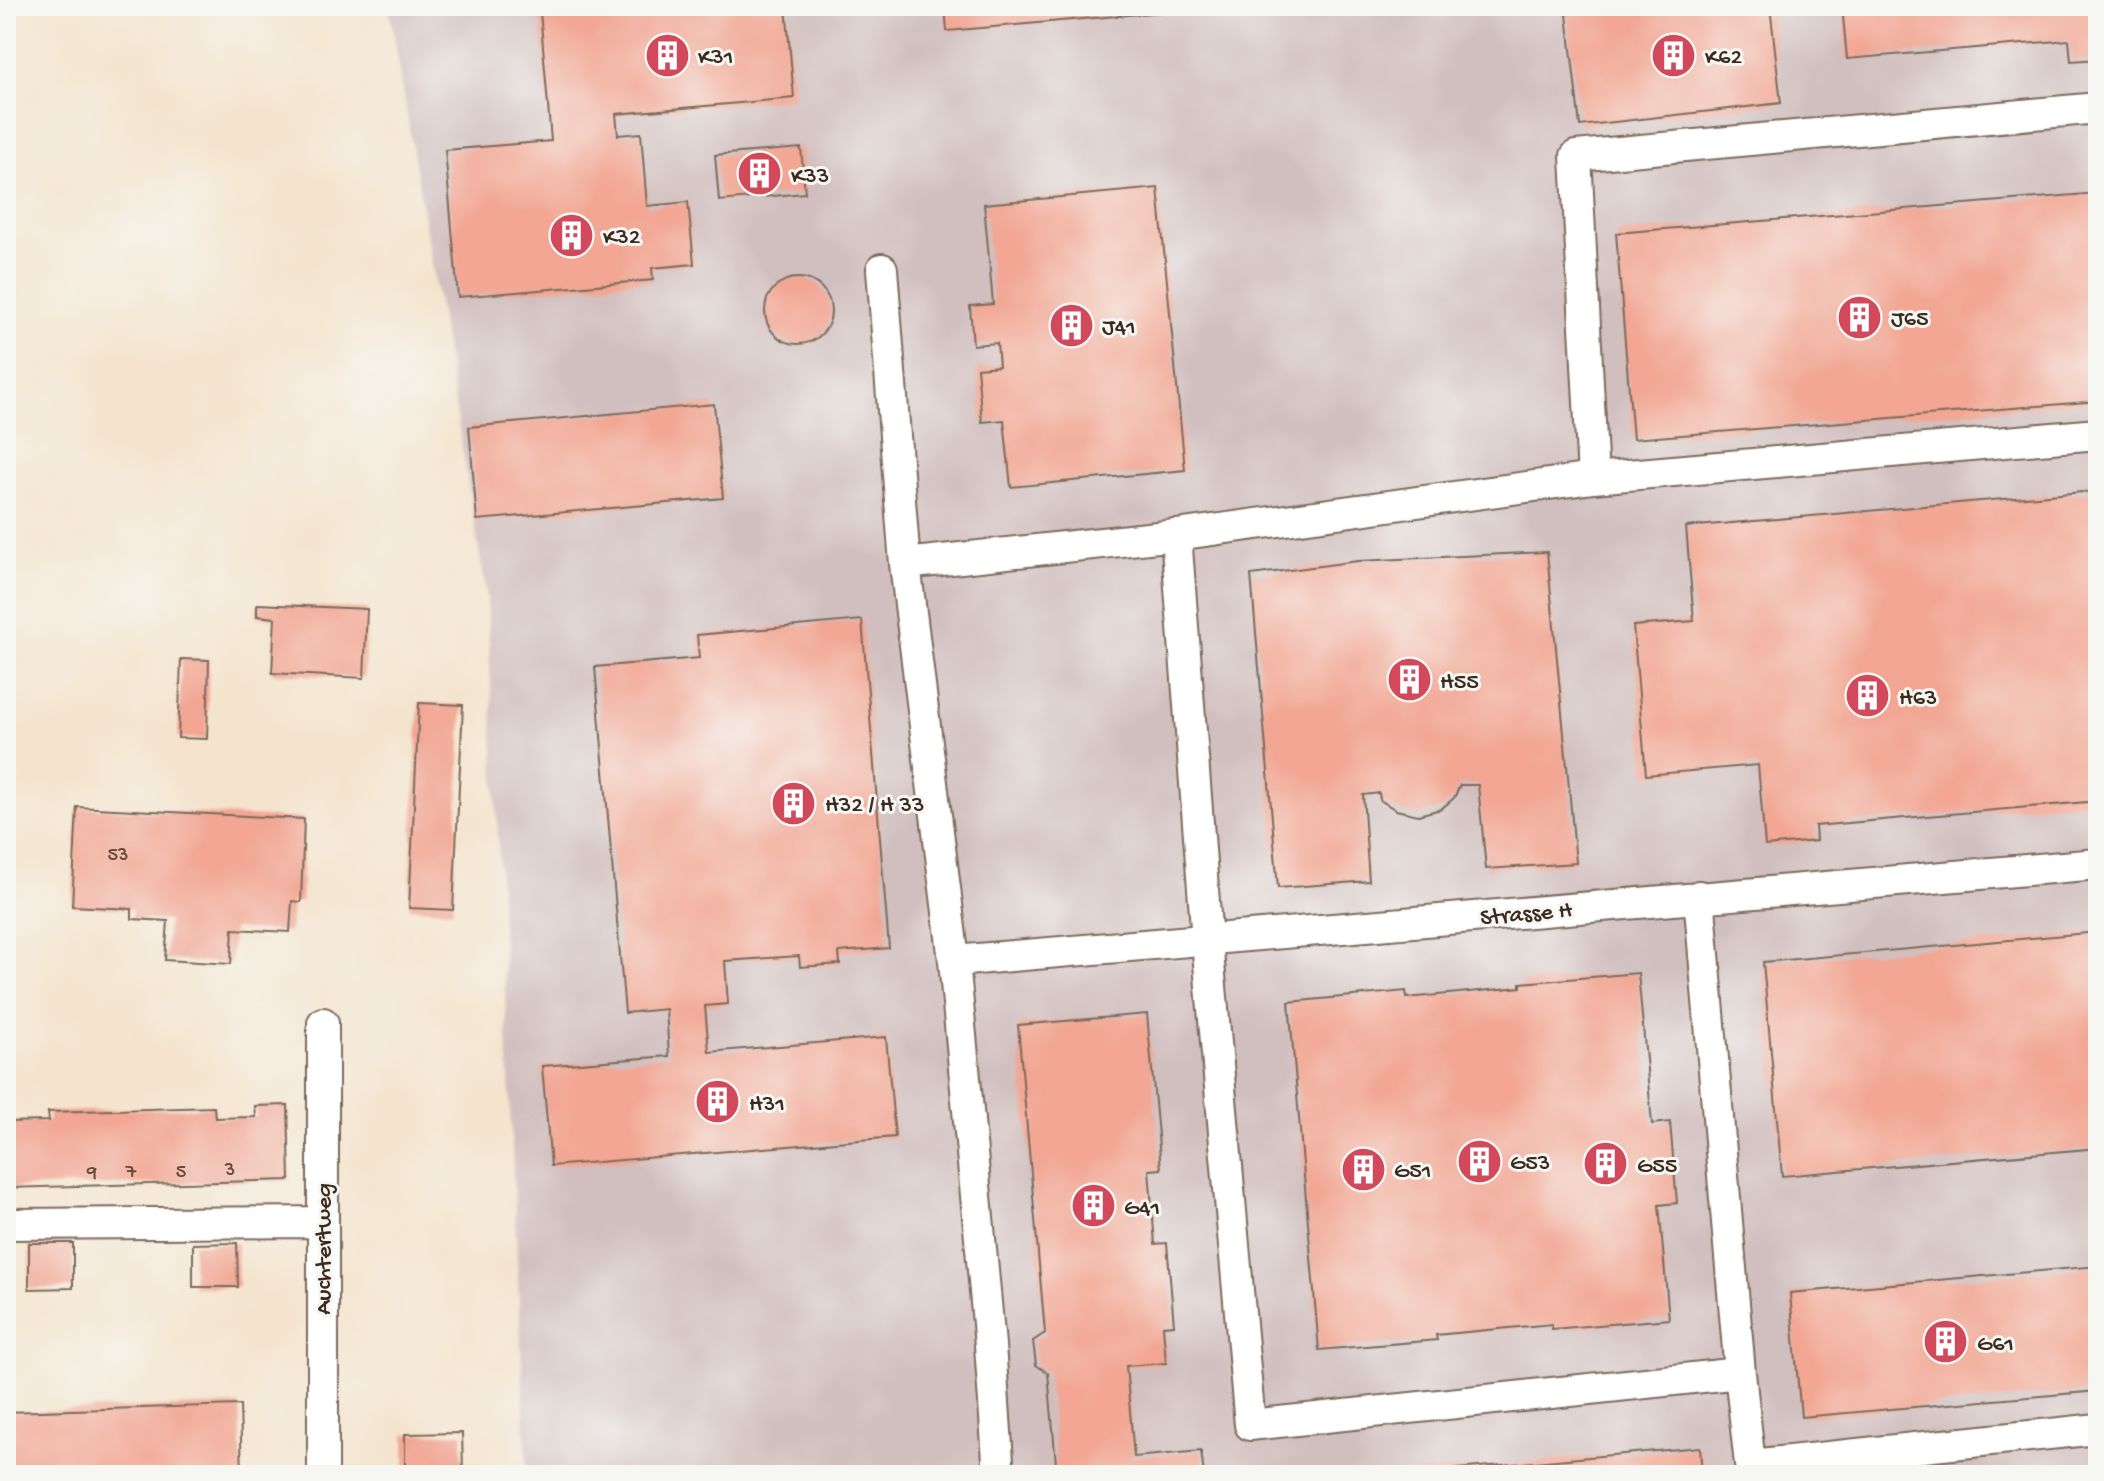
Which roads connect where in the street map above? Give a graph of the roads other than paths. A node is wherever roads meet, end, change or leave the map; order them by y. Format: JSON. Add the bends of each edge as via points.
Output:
{"nodes":[{"id":1,"x":2098,"y":108,"type":"edge"},
{"id":2,"x":882,"y":269,"type":"dead end"},
{"id":3,"x":2098,"y":434,"type":"edge"},
{"id":4,"x":1593,"y":478,"type":"junction"},
{"id":5,"x":1176,"y":535,"type":"junction"},
{"id":6,"x":905,"y":564,"type":"junction"},
{"id":7,"x":2098,"y":864,"type":"edge"},
{"id":8,"x":1699,"y":896,"type":"junction"},
{"id":9,"x":1207,"y":941,"type":"junction"},
{"id":10,"x":954,"y":961,"type":"junction"},
{"id":11,"x":323,"y":1023,"type":"dead end"},
{"id":12,"x":322,"y":1222,"type":"junction"},
{"id":13,"x":6,"y":1224,"type":"edge"},
{"id":14,"x":1740,"y":1373,"type":"junction"},
{"id":15,"x":2098,"y":1429,"type":"edge"},
{"id":16,"x":323,"y":1475,"type":"edge"},
{"id":17,"x":999,"y":1475,"type":"edge"}],
"edges":[{"from":1,"to":4,"type":"lane","via":[[1576,156]]},
{"from":2,"to":6,"type":"lane"},
{"from":3,"to":4,"type":"lane"},
{"from":4,"to":5,"type":"lane"},
{"from":5,"to":6,"type":"lane"},
{"from":5,"to":9,"type":"lane"},
{"from":6,"to":10,"type":"lane"},
{"from":7,"to":8,"type":"lane","name":"Strasse H"},
{"from":8,"to":9,"type":"lane","name":"Strasse H"},
{"from":8,"to":14,"type":"lane"},
{"from":9,"to":10,"type":"lane","name":"Strasse H"},
{"from":9,"to":14,"type":"lane","via":[[1250,1425]]},
{"from":10,"to":17,"type":"lane"},
{"from":11,"to":12,"type":"lane","name":"Auchtertweg"},
{"from":12,"to":13,"type":"lane"},
{"from":12,"to":16,"type":"lane","name":"Auchtertweg"},
{"from":14,"to":15,"type":"lane","via":[[1750,1465]]}]}
